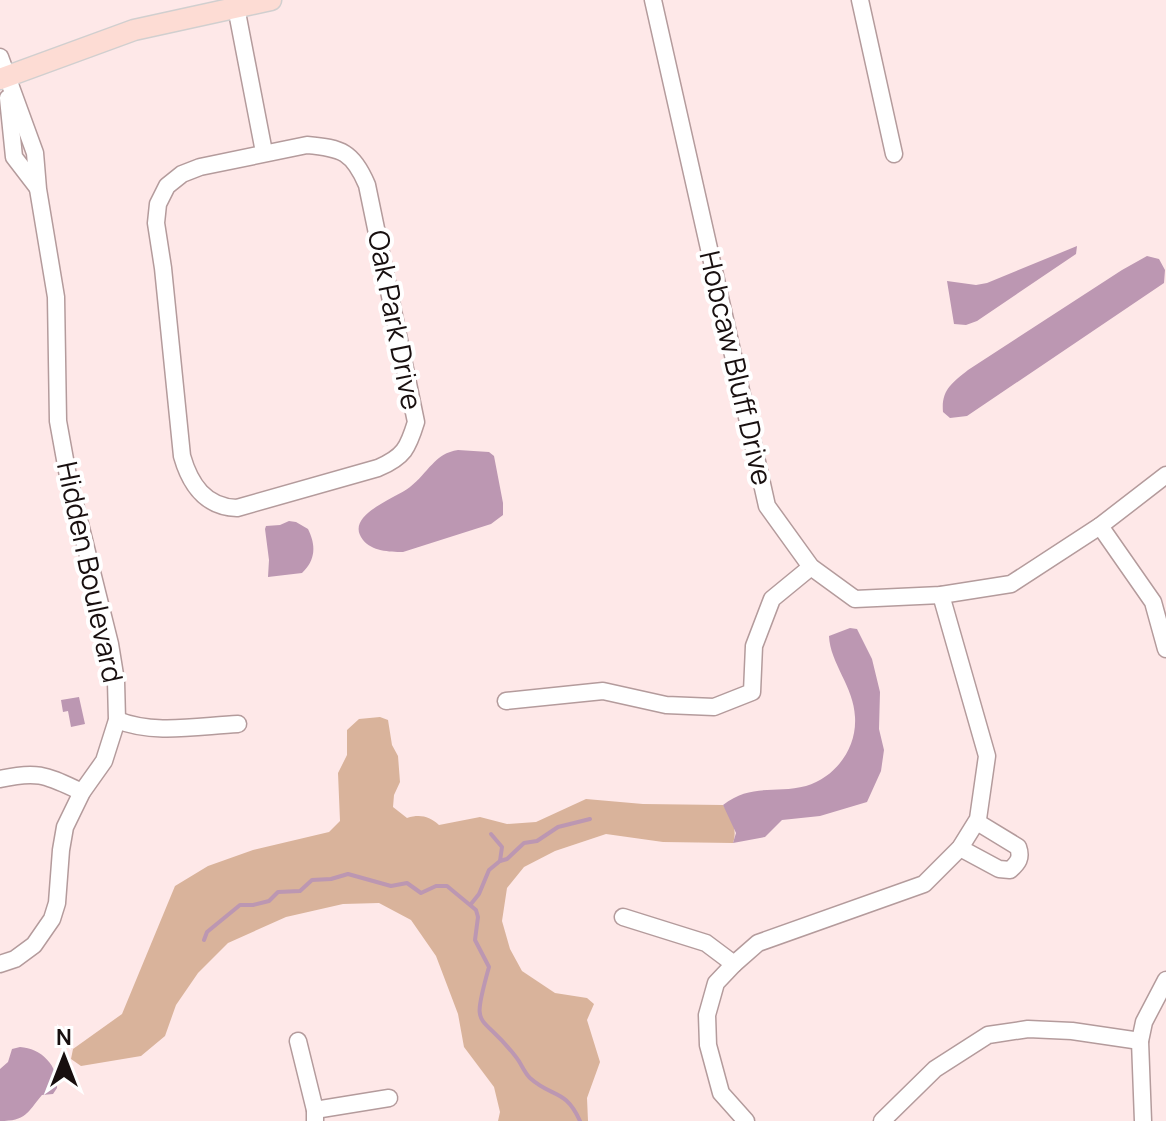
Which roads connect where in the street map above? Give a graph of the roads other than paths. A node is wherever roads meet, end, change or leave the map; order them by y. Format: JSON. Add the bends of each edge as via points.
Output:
{"nodes":[{"id":1,"x":653,"y":0,"type":"edge"},
{"id":2,"x":860,"y":0,"type":"edge"},
{"id":3,"x":253,"y":3,"type":"edge"},
{"id":4,"x":0,"y":57,"type":"edge"},
{"id":5,"x":3,"y":78,"type":"edge"},
{"id":6,"x":264,"y":152,"type":"junction"},
{"id":7,"x":894,"y":154,"type":"dead end"},
{"id":8,"x":1166,"y":475,"type":"edge"},
{"id":9,"x":1100,"y":526,"type":"junction"},
{"id":10,"x":811,"y":567,"type":"junction"},
{"id":11,"x":941,"y":595,"type":"junction"},
{"id":12,"x":1166,"y":649,"type":"edge"},
{"id":13,"x":506,"y":701,"type":"dead end"},
{"id":14,"x":117,"y":720,"type":"junction"},
{"id":15,"x":238,"y":724,"type":"dead end"},
{"id":16,"x":0,"y":779,"type":"edge"},
{"id":17,"x":82,"y":792,"type":"junction"},
{"id":18,"x":977,"y":822,"type":"junction"},
{"id":19,"x":960,"y":848,"type":"junction"},
{"id":20,"x":623,"y":917,"type":"dead end"},
{"id":21,"x":0,"y":964,"type":"edge"},
{"id":22,"x":734,"y":964,"type":"junction"},
{"id":23,"x":1166,"y":980,"type":"edge"},
{"id":24,"x":298,"y":1041,"type":"dead end"},
{"id":25,"x":1140,"y":1041,"type":"junction"},
{"id":26,"x":389,"y":1098,"type":"dead end"},
{"id":27,"x":315,"y":1115,"type":"edge"},
{"id":28,"x":746,"y":1121,"type":"edge"},
{"id":29,"x":882,"y":1121,"type":"edge"},
{"id":30,"x":1143,"y":1121,"type":"edge"}],
"edges":[{"from":1,"to":10,"type":"street","name":"Hobcaw Bluff Drive","via":[[767,506]]},
{"from":2,"to":7,"type":"street"},
{"from":3,"to":5,"type":"main road","via":[[134,30]]},
{"from":3,"to":6,"type":"street"},
{"from":4,"to":5,"type":"street","name":"Hidden Boulevard"},
{"from":5,"to":14,"type":"street","name":"Hidden Boulevard","via":[[14,157],[38,189],[56,297],[58,421],[110,644]]},
{"from":6,"to":6,"type":"street","name":"Oak Park Drive","via":[[325,146],[357,162],[370,196],[416,422],[398,459],[229,508],[199,492],[187,476],[156,223],[167,186],[182,174]]},
{"from":8,"to":9,"type":"street","name":"Hobcaw Bluff Drive"},
{"from":9,"to":11,"type":"street","name":"Hobcaw Bluff Drive","via":[[1011,584]]},
{"from":9,"to":12,"type":"street","via":[[1153,602]]},
{"from":10,"to":11,"type":"street","name":"Hobcaw Bluff Drive","via":[[855,599]]},
{"from":10,"to":13,"type":"street","via":[[772,599],[754,646],[752,692],[714,707],[666,705],[603,691]]},
{"from":11,"to":18,"type":"street","via":[[987,756]]},
{"from":14,"to":15,"type":"street","via":[[152,729]]},
{"from":14,"to":17,"type":"street","name":"Hidden Boulevard","via":[[104,761]]},
{"from":16,"to":17,"type":"street","via":[[44,775]]},
{"from":17,"to":21,"type":"street","name":"Hidden Boulevard","via":[[65,827],[52,919],[34,945]]},
{"from":18,"to":19,"type":"street"},
{"from":18,"to":19,"type":"street","via":[[1018,847],[1018,864],[999,869]]},
{"from":19,"to":22,"type":"street","via":[[924,884],[758,943]]},
{"from":20,"to":22,"type":"street","via":[[706,943]]},
{"from":22,"to":28,"type":"street","via":[[716,983],[707,1015],[708,1045],[721,1093]]},
{"from":23,"to":25,"type":"street"},
{"from":24,"to":27,"type":"street"},
{"from":25,"to":29,"type":"street","via":[[1028,1029],[988,1035],[935,1069]]},
{"from":25,"to":30,"type":"street"},
{"from":26,"to":27,"type":"street"}]}
